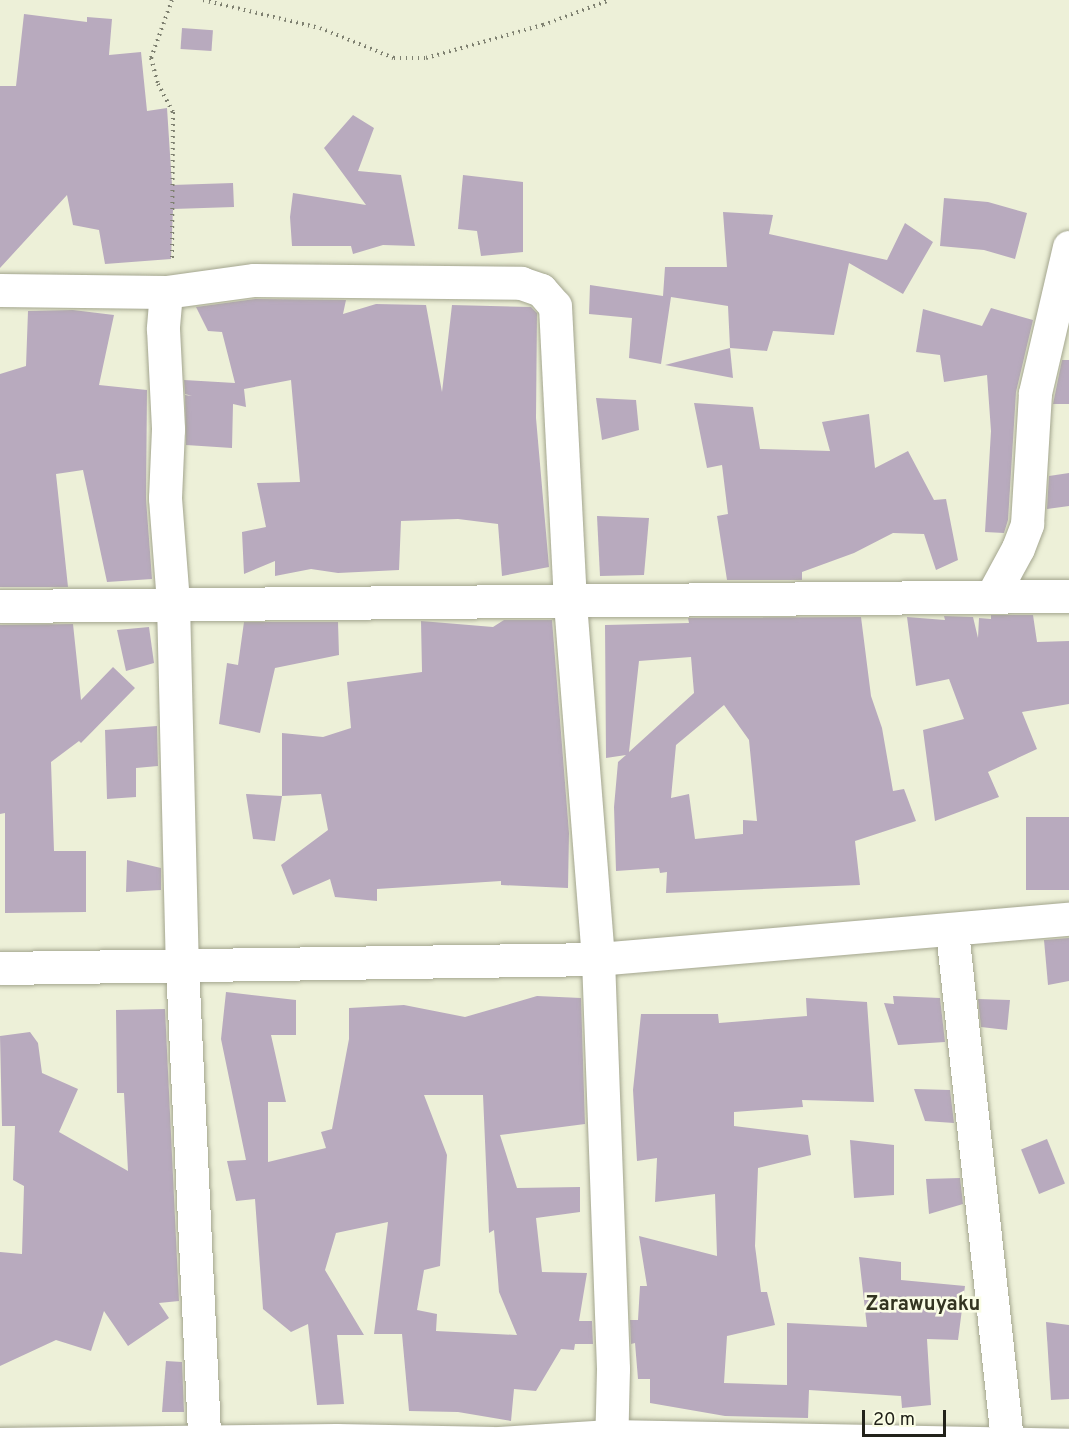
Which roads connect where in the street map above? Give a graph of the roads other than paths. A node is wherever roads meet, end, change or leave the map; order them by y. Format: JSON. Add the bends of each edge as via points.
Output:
{"nodes":[{"id":1,"x":1069,"y":247,"type":"edge"},
{"id":2,"x":0,"y":290,"type":"edge"},
{"id":3,"x":166,"y":292,"type":"junction"},
{"id":4,"x":993,"y":594,"type":"junction"},
{"id":5,"x":1069,"y":596,"type":"edge"},
{"id":6,"x":173,"y":603,"type":"junction"},
{"id":7,"x":570,"y":603,"type":"junction"},
{"id":8,"x":0,"y":606,"type":"edge"},
{"id":9,"x":1069,"y":919,"type":"edge"},
{"id":10,"x":952,"y":931,"type":"junction"},
{"id":11,"x":597,"y":959,"type":"junction"},
{"id":12,"x":182,"y":966,"type":"junction"},
{"id":13,"x":0,"y":968,"type":"edge"},
{"id":14,"x":611,"y":1443,"type":"edge"},
{"id":15,"x":0,"y":1444,"type":"edge"},
{"id":16,"x":1069,"y":1445,"type":"edge"},
{"id":17,"x":205,"y":1447,"type":"edge"},
{"id":18,"x":1008,"y":1447,"type":"edge"}],
"edges":[{"from":1,"to":4,"type":"street","via":[[1035,393],[1027,524]]},
{"from":2,"to":3,"type":"street"},
{"from":3,"to":6,"type":"street","via":[[165,498]]},
{"from":3,"to":7,"type":"street","via":[[254,280],[521,283],[541,290],[555,306]]},
{"from":4,"to":5,"type":"street"},
{"from":4,"to":7,"type":"street"},
{"from":6,"to":7,"type":"street"},
{"from":6,"to":8,"type":"street"},
{"from":6,"to":12,"type":"street"},
{"from":7,"to":11,"type":"street"},
{"from":9,"to":10,"type":"street"},
{"from":10,"to":11,"type":"street"},
{"from":10,"to":18,"type":"street"},
{"from":11,"to":12,"type":"street"},
{"from":11,"to":14,"type":"street","via":[[613,1369]]},
{"from":12,"to":13,"type":"street"},
{"from":12,"to":17,"type":"street"},
{"from":14,"to":17,"type":"street","via":[[336,1440]]},
{"from":14,"to":18,"type":"street"},
{"from":15,"to":17,"type":"street"},
{"from":16,"to":18,"type":"street"}]}
